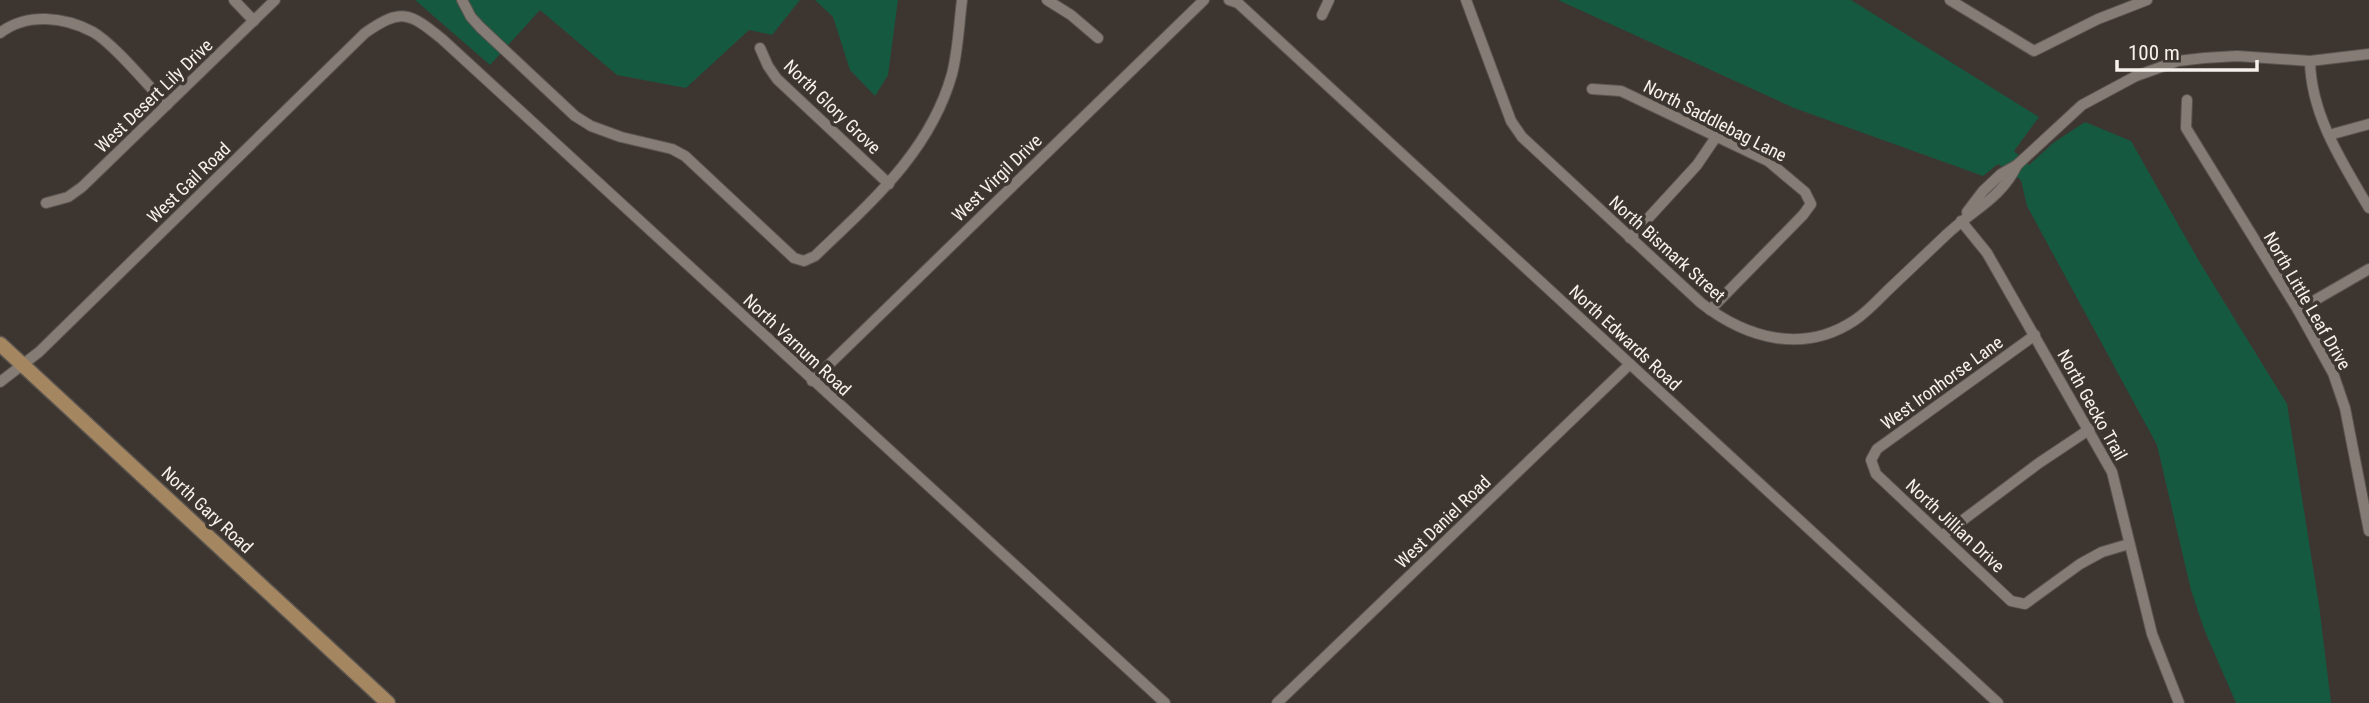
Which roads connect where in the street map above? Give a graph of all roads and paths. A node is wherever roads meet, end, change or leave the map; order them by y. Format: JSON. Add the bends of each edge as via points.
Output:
{"nodes":[{"id":1,"x":234,"y":0,"type":"edge"},
{"id":2,"x":275,"y":0,"type":"edge"},
{"id":3,"x":462,"y":0,"type":"edge"},
{"id":4,"x":962,"y":0,"type":"edge"},
{"id":5,"x":1047,"y":0,"type":"edge"},
{"id":6,"x":1204,"y":0,"type":"edge"},
{"id":7,"x":1229,"y":0,"type":"edge"},
{"id":8,"x":1329,"y":0,"type":"edge"},
{"id":9,"x":1466,"y":0,"type":"edge"},
{"id":10,"x":2147,"y":0,"type":"edge"},
{"id":11,"x":1953,"y":1,"type":"edge"},
{"id":12,"x":405,"y":15,"type":"joint"},
{"id":13,"x":1322,"y":15,"type":"dead end"},
{"id":14,"x":254,"y":21,"type":"junction"},
{"id":15,"x":0,"y":33,"type":"edge"},
{"id":16,"x":1098,"y":38,"type":"dead end"},
{"id":17,"x":760,"y":48,"type":"dead end"},
{"id":18,"x":2369,"y":54,"type":"edge"},
{"id":19,"x":2310,"y":61,"type":"junction"},
{"id":20,"x":1592,"y":89,"type":"dead end"},
{"id":21,"x":2187,"y":100,"type":"dead end"},
{"id":22,"x":167,"y":106,"type":"junction"},
{"id":23,"x":2369,"y":124,"type":"edge"},
{"id":24,"x":2329,"y":135,"type":"junction"},
{"id":25,"x":1717,"y":137,"type":"junction"},
{"id":26,"x":2017,"y":165,"type":"junction"},
{"id":27,"x":1993,"y":182,"type":"junction"},
{"id":28,"x":889,"y":184,"type":"junction"},
{"id":29,"x":2001,"y":191,"type":"junction"},
{"id":30,"x":46,"y":203,"type":"dead end"},
{"id":31,"x":2369,"y":208,"type":"edge"},
{"id":32,"x":1961,"y":221,"type":"junction"},
{"id":33,"x":1630,"y":238,"type":"junction"},
{"id":34,"x":2369,"y":269,"type":"edge"},
{"id":35,"x":1710,"y":310,"type":"junction"},
{"id":36,"x":2298,"y":310,"type":"junction"},
{"id":37,"x":2035,"y":335,"type":"junction"},
{"id":38,"x":0,"y":344,"type":"edge"},
{"id":39,"x":22,"y":364,"type":"junction"},
{"id":40,"x":1630,"y":364,"type":"junction"},
{"id":41,"x":813,"y":381,"type":"junction"},
{"id":42,"x":0,"y":382,"type":"edge"},
{"id":43,"x":2090,"y":429,"type":"junction"},
{"id":44,"x":1871,"y":460,"type":"joint"},
{"id":45,"x":2369,"y":531,"type":"edge"},
{"id":46,"x":1943,"y":535,"type":"junction"},
{"id":47,"x":2129,"y":544,"type":"junction"},
{"id":48,"x":388,"y":703,"type":"edge"},
{"id":49,"x":1166,"y":703,"type":"edge"},
{"id":50,"x":1277,"y":703,"type":"edge"},
{"id":51,"x":1998,"y":703,"type":"edge"},
{"id":52,"x":2179,"y":703,"type":"edge"}],
"edges":[{"from":1,"to":14,"type":"street"},
{"from":2,"to":14,"type":"street","name":"West Desert Lily Drive"},
{"from":3,"to":28,"type":"street","via":[[480,27],[575,116],[606,133],[685,156],[794,258],[804,261],[815,256]]},
{"from":4,"to":28,"type":"street","via":[[953,72],[943,100],[917,150]]},
{"from":5,"to":16,"type":"street"},
{"from":6,"to":41,"type":"street","name":"West Virgil Drive"},
{"from":7,"to":40,"type":"street","name":"North Edwards Road","via":[[1238,3]]},
{"from":8,"to":13,"type":"street"},
{"from":9,"to":33,"type":"street","name":"North Bismark Street","via":[[1511,121],[1533,149]]},
{"from":10,"to":11,"type":"street","via":[[2034,51]]},
{"from":12,"to":39,"type":"street","name":"West Gail Road","via":[[386,18],[365,33],[40,352]]},
{"from":12,"to":41,"type":"street","name":"North Varnum Road","via":[[442,39]]},
{"from":14,"to":22,"type":"street","name":"West Desert Lily Drive"},
{"from":15,"to":22,"type":"street","via":[[36,18],[95,33]]},
{"from":17,"to":28,"type":"street","name":"North Glory Grove","via":[[777,79]]},
{"from":18,"to":19,"type":"street"},
{"from":19,"to":24,"type":"street","via":[[2316,106]]},
{"from":19,"to":26,"type":"street","via":[[2237,56],[2167,64],[2082,105]]},
{"from":20,"to":25,"type":"street","name":"North Saddlebag Lane","via":[[1621,91]]},
{"from":21,"to":36,"type":"street","name":"North Little Leaf Drive","via":[[2186,128]]},
{"from":22,"to":30,"type":"street","name":"West Desert Lily Drive","via":[[82,187]]},
{"from":23,"to":24,"type":"street"},
{"from":24,"to":31,"type":"street"},
{"from":25,"to":33,"type":"street"},
{"from":25,"to":35,"type":"street","name":"North Saddlebag Lane","via":[[1775,166],[1805,192],[1811,204]]},
{"from":26,"to":27,"type":"street"},
{"from":26,"to":29,"type":"street"},
{"from":27,"to":29,"type":"street"},
{"from":27,"to":32,"type":"street"},
{"from":29,"to":32,"type":"street"},
{"from":32,"to":35,"type":"street","name":"North Bismark Street","via":[[1855,320],[1832,332],[1811,338],[1757,335]]},
{"from":32,"to":37,"type":"street","name":"North Gecko Trail","via":[[1987,253]]},
{"from":33,"to":35,"type":"street","name":"North Bismark Street"},
{"from":34,"to":36,"type":"street"},
{"from":36,"to":45,"type":"street","name":"North Little Leaf Drive","via":[[2333,373],[2345,408]]},
{"from":37,"to":43,"type":"street","name":"North Gecko Trail"},
{"from":37,"to":44,"type":"street","name":"West Ironhorse Lane","via":[[1877,449]]},
{"from":38,"to":39,"type":"street","name":"North Gary Road"},
{"from":39,"to":42,"type":"street","name":"West Gail Road"},
{"from":39,"to":48,"type":"street","name":"North Gary Road"},
{"from":40,"to":50,"type":"street","name":"West Daniel Road"},
{"from":40,"to":51,"type":"street","name":"North Edwards Road"},
{"from":41,"to":49,"type":"street","name":"North Varnum Road"},
{"from":43,"to":46,"type":"street"},
{"from":43,"to":47,"type":"street","name":"North Gecko Trail","via":[[2112,472]]},
{"from":44,"to":46,"type":"street","name":"North Jillian Drive","via":[[1876,474]]},
{"from":46,"to":47,"type":"street","name":"North Jillian Drive","via":[[2011,601],[2025,604],[2080,564]]},
{"from":47,"to":52,"type":"street","name":"North Gecko Trail","via":[[2152,634]]}]}
